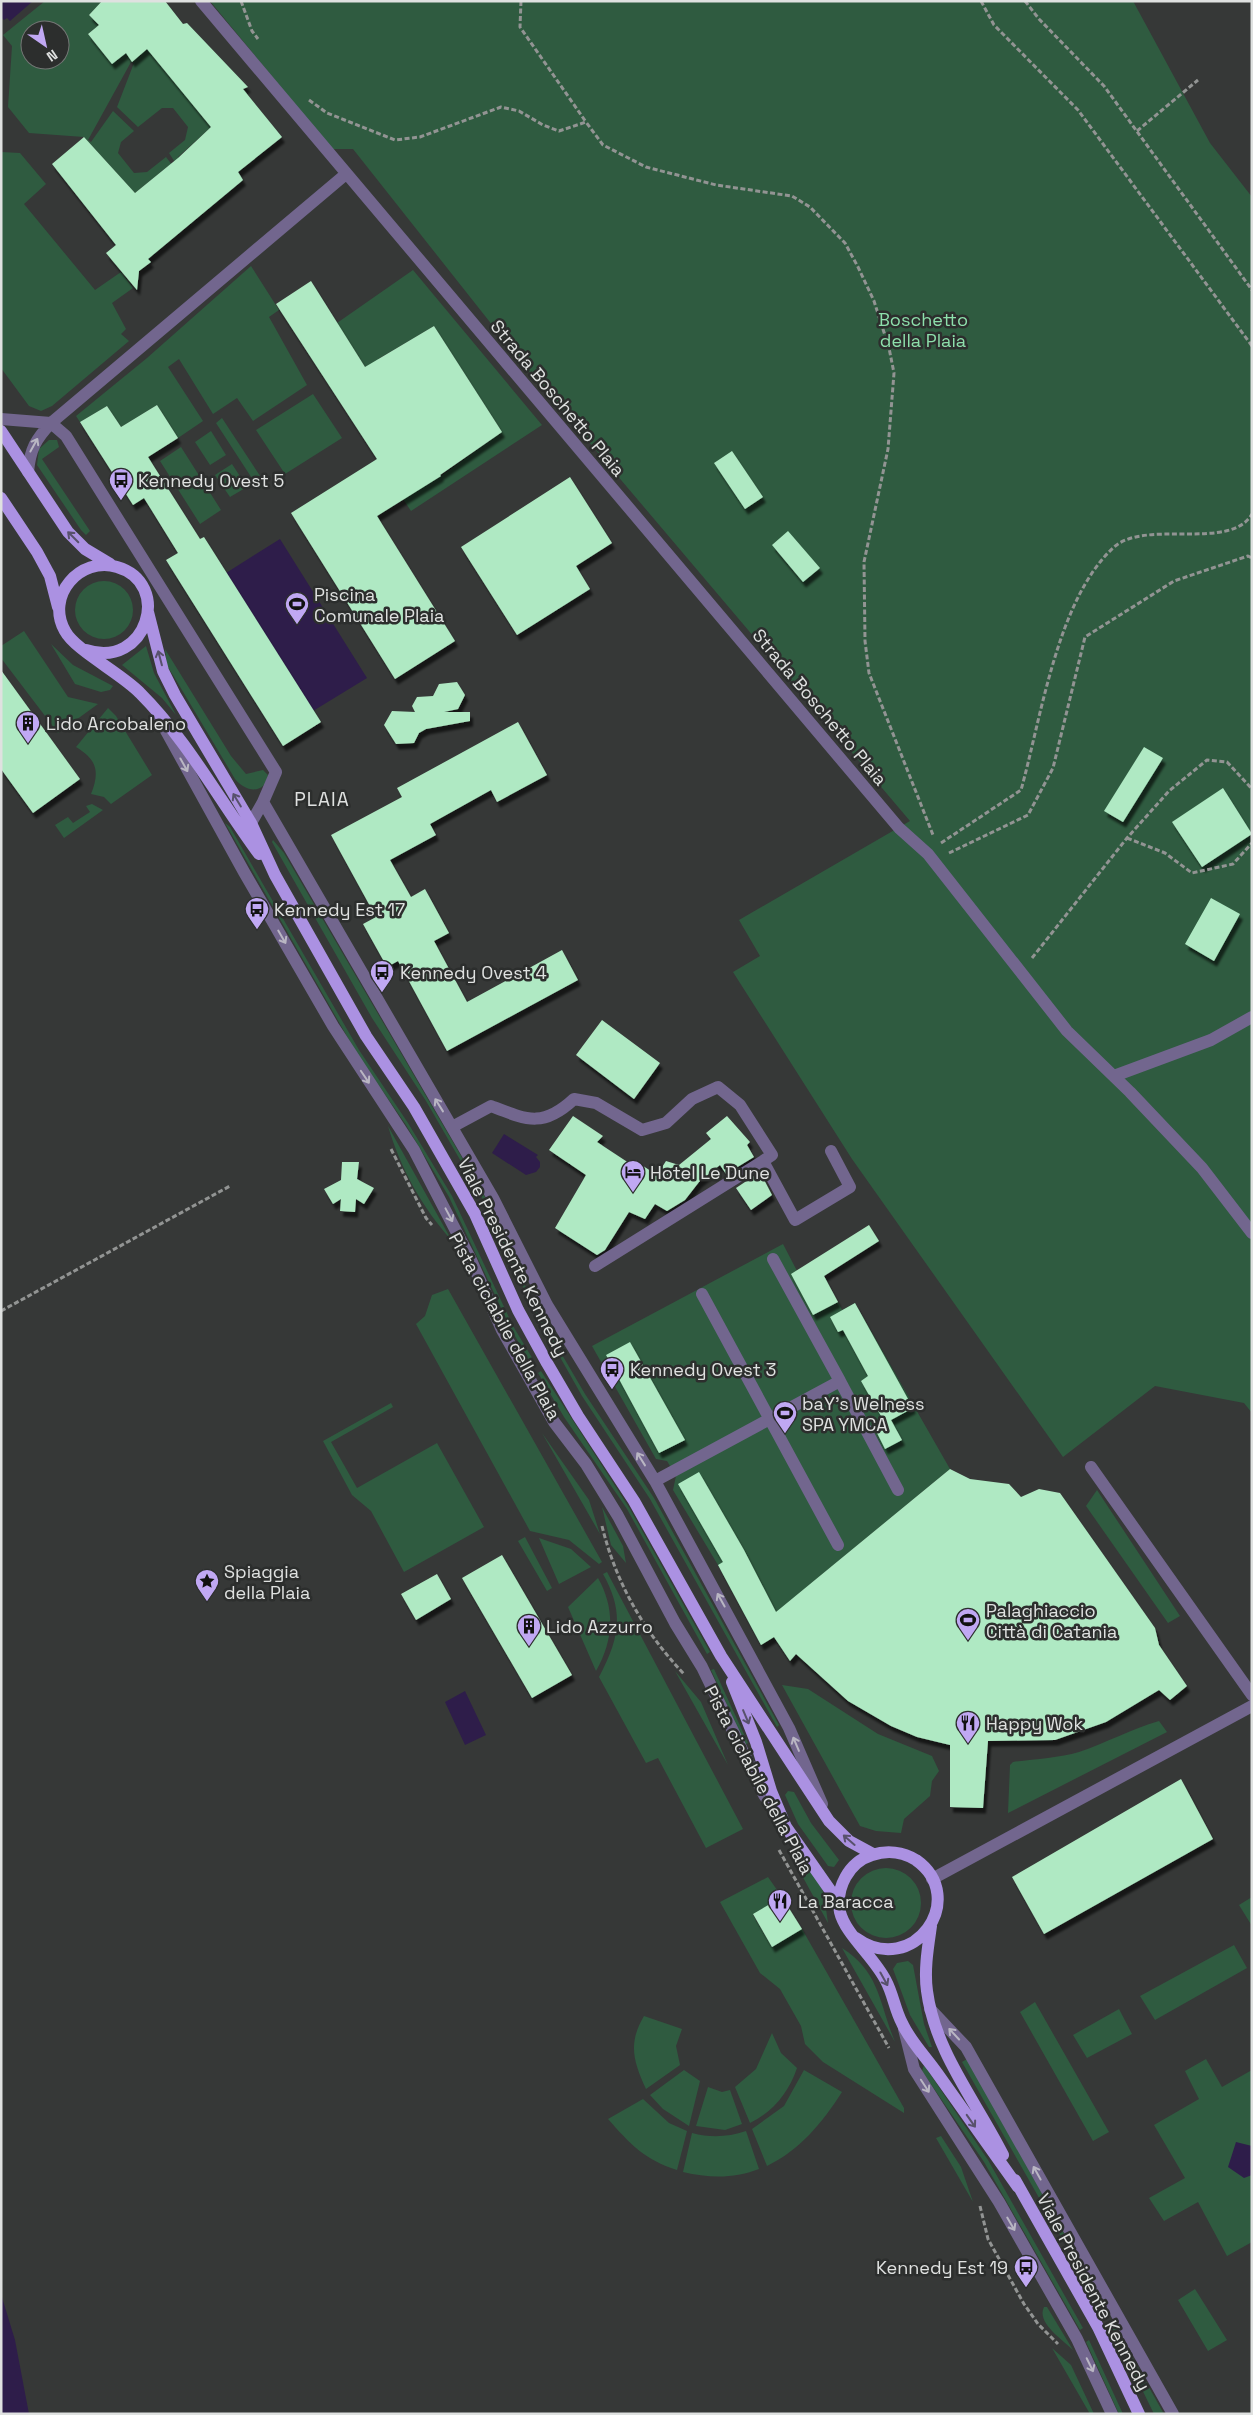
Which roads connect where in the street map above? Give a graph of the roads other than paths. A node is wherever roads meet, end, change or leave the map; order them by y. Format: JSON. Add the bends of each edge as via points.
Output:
{"nodes":[{"id":1,"x":202,"y":1,"type":"edge"},
{"id":2,"x":346,"y":174,"type":"junction"},
{"id":3,"x":1,"y":419,"type":"edge"},
{"id":4,"x":51,"y":423,"type":"junction"},
{"id":5,"x":1,"y":431,"type":"edge"},
{"id":6,"x":28,"y":472,"type":"junction"},
{"id":7,"x":1,"y":498,"type":"edge"},
{"id":8,"x":112,"y":566,"type":"junction"},
{"id":9,"x":59,"y":609,"type":"junction"},
{"id":10,"x":148,"y":612,"type":"junction"},
{"id":11,"x":86,"y":650,"type":"junction"},
{"id":12,"x":153,"y":707,"type":"junction"},
{"id":13,"x":263,"y":802,"type":"junction"},
{"id":14,"x":251,"y":823,"type":"junction"},
{"id":15,"x":274,"y":875,"type":"junction"},
{"id":16,"x":1252,"y":1017,"type":"edge"},
{"id":17,"x":1114,"y":1076,"type":"junction"},
{"id":18,"x":452,"y":1127,"type":"junction"},
{"id":19,"x":831,"y":1152,"type":"dead end"},
{"id":20,"x":763,"y":1161,"type":"junction"},
{"id":21,"x":1252,"y":1233,"type":"edge"},
{"id":22,"x":773,"y":1259,"type":"dead end"},
{"id":23,"x":595,"y":1266,"type":"dead end"},
{"id":24,"x":702,"y":1294,"type":"dead end"},
{"id":25,"x":840,"y":1381,"type":"junction"},
{"id":26,"x":770,"y":1419,"type":"junction"},
{"id":27,"x":1091,"y":1467,"type":"dead end"},
{"id":28,"x":655,"y":1481,"type":"junction"},
{"id":29,"x":898,"y":1490,"type":"dead end"},
{"id":30,"x":838,"y":1546,"type":"dead end"},
{"id":31,"x":721,"y":1656,"type":"junction"},
{"id":32,"x":1252,"y":1695,"type":"edge"},
{"id":33,"x":1252,"y":1706,"type":"edge"},
{"id":34,"x":829,"y":1821,"type":"junction"},
{"id":35,"x":786,"y":1827,"type":"junction"},
{"id":36,"x":873,"y":1854,"type":"junction"},
{"id":37,"x":932,"y":1879,"type":"junction"},
{"id":38,"x":839,"y":1903,"type":"junction"},
{"id":39,"x":932,"y":1922,"type":"junction"},
{"id":40,"x":856,"y":1938,"type":"junction"},
{"id":41,"x":930,"y":2009,"type":"junction"},
{"id":42,"x":902,"y":2024,"type":"junction"},
{"id":43,"x":1018,"y":2187,"type":"junction"},
{"id":44,"x":1112,"y":2414,"type":"edge"},
{"id":45,"x":1138,"y":2414,"type":"edge"},
{"id":46,"x":1173,"y":2414,"type":"edge"}],
"edges":[{"from":1,"to":2,"type":"street","name":"Strada Boschetto Plaia"},
{"from":2,"to":4,"type":"street"},
{"from":2,"to":17,"type":"street","name":"Strada Boschetto Plaia","via":[[890,817],[928,854],[1067,1031]]},
{"from":3,"to":4,"type":"street"},
{"from":6,"to":4,"type":"street","one_way":true,"via":[[29,454],[34,442]]},
{"from":4,"to":13,"type":"street","via":[[66,436],[276,772]]},
{"from":5,"to":6,"type":"main road"},
{"from":8,"to":6,"type":"main road","one_way":true,"via":[[85,549],[68,532]]},
{"from":7,"to":9,"type":"main road","via":[[50,576]]},
{"from":8,"to":9,"type":"main road","via":[[98,565],[78,573],[64,588]]},
{"from":8,"to":10,"type":"main road","via":[[123,569],[137,580],[146,595]]},
{"from":9,"to":11,"type":"main road","via":[[65,631],[72,641]]},
{"from":10,"to":11,"type":"main road","via":[[142,631],[130,645],[112,653]]},
{"from":14,"to":10,"type":"main road","one_way":true,"via":[[163,671]]},
{"from":11,"to":12,"type":"main road","via":[[140,692]]},
{"from":12,"to":15,"type":"main road","via":[[204,770],[240,829]]},
{"from":12,"to":35,"type":"street","one_way":true,"via":[[234,856],[333,1026],[414,1150],[471,1260],[502,1330],[554,1422],[586,1464],[618,1516],[674,1623],[702,1667],[764,1795]]},
{"from":13,"to":14,"type":"street"},
{"from":18,"to":13,"type":"street","one_way":true},
{"from":14,"to":15,"type":"main road"},
{"from":15,"to":31,"type":"main road","name":"Viale Presidente Kennedy","via":[[366,1036],[475,1214],[518,1310],[547,1363],[634,1501]]},
{"from":16,"to":17,"type":"street","via":[[1211,1040]]},
{"from":17,"to":21,"type":"street","name":"Strada Boschetto Plaia","via":[[1202,1168]]},
{"from":18,"to":20,"type":"street","via":[[492,1106],[528,1120],[558,1114],[574,1099],[596,1103],[642,1130],[666,1123],[692,1100],[718,1087],[740,1105],[772,1155]]},
{"from":28,"to":18,"type":"street","one_way":true,"via":[[547,1305],[493,1198]]},
{"from":19,"to":20,"type":"street","via":[[850,1187],[795,1220]]},
{"from":20,"to":23,"type":"street"},
{"from":22,"to":25,"type":"street"},
{"from":24,"to":26,"type":"street"},
{"from":25,"to":26,"type":"street"},
{"from":25,"to":29,"type":"street"},
{"from":26,"to":28,"type":"street"},
{"from":26,"to":30,"type":"street"},
{"from":27,"to":32,"type":"street"},
{"from":34,"to":28,"type":"street","one_way":true,"via":[[789,1728]]},
{"from":31,"to":34,"type":"main road"},
{"from":31,"to":35,"type":"main road","one_way":true},
{"from":33,"to":37,"type":"street"},
{"from":36,"to":34,"type":"main road","one_way":true,"via":[[849,1841]]},
{"from":35,"to":38,"type":"main road"},
{"from":36,"to":37,"type":"main road","via":[[892,1852],[910,1857],[921,1864]]},
{"from":36,"to":38,"type":"main road","via":[[848,1873],[840,1890]]},
{"from":37,"to":39,"type":"main road","via":[[937,1898]]},
{"from":38,"to":40,"type":"main road","via":[[844,1923]]},
{"from":39,"to":40,"type":"main road","via":[[914,1942],[898,1949],[872,1947]]},
{"from":39,"to":41,"type":"main road","via":[[926,1990]]},
{"from":40,"to":42,"type":"main road","one_way":true,"via":[[886,1981]]},
{"from":41,"to":43,"type":"main road","via":[[946,2055],[990,2128]]},
{"from":46,"to":41,"type":"street","one_way":true,"via":[[966,2047]]},
{"from":42,"to":43,"type":"main road","one_way":true},
{"from":42,"to":44,"type":"street","one_way":true,"via":[[914,2069],[1014,2228],[1077,2339]]},
{"from":43,"to":45,"type":"main road","name":"Viale Presidente Kennedy","via":[[1098,2327]]}]}
